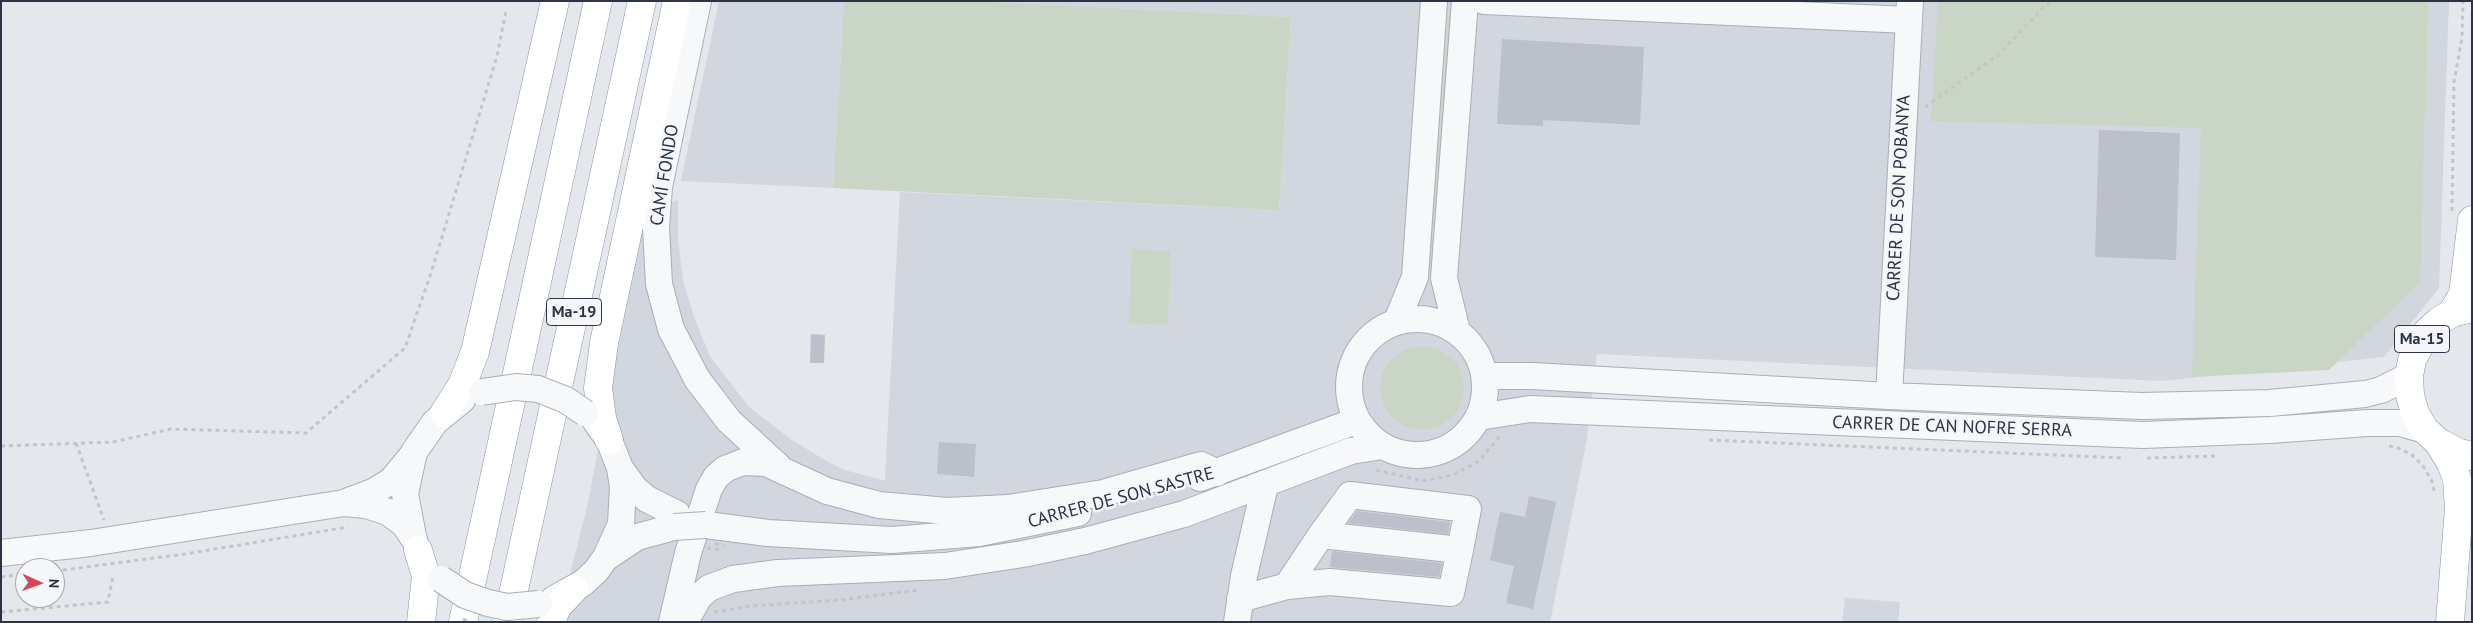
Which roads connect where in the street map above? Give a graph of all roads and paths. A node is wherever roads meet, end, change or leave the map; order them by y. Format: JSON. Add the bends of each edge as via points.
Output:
{"nodes":[{"id":1,"x":555,"y":1,"type":"edge"},
{"id":2,"x":598,"y":1,"type":"edge"},
{"id":3,"x":642,"y":1,"type":"edge"},
{"id":4,"x":1434,"y":1,"type":"edge"},
{"id":5,"x":1465,"y":1,"type":"edge"},
{"id":6,"x":1484,"y":1,"type":"edge"},
{"id":7,"x":2053,"y":1,"type":"edge"},
{"id":8,"x":2463,"y":1,"type":"edge"},
{"id":9,"x":693,"y":4,"type":"edge"},
{"id":10,"x":506,"y":11,"type":"dead end"},
{"id":11,"x":1909,"y":11,"type":"edge"},
{"id":12,"x":1903,"y":122,"type":"junction"},
{"id":13,"x":2462,"y":220,"type":"edge"},
{"id":14,"x":2462,"y":310,"type":"edge"},
{"id":15,"x":1397,"y":321,"type":"junction"},
{"id":16,"x":1457,"y":331,"type":"junction"},
{"id":17,"x":1485,"y":376,"type":"junction"},
{"id":18,"x":2409,"y":376,"type":"junction"},
{"id":19,"x":1889,"y":396,"type":"junction"},
{"id":20,"x":444,"y":413,"type":"junction"},
{"id":21,"x":1479,"y":417,"type":"junction"},
{"id":22,"x":1356,"y":421,"type":"junction"},
{"id":23,"x":2375,"y":423,"type":"junction"},
{"id":24,"x":1505,"y":431,"type":"dead end"},
{"id":25,"x":2432,"y":436,"type":"junction"},
{"id":26,"x":609,"y":440,"type":"junction"},
{"id":27,"x":1702,"y":440,"type":"dead end"},
{"id":28,"x":76,"y":443,"type":"junction"},
{"id":29,"x":1,"y":446,"type":"edge"},
{"id":30,"x":414,"y":452,"type":"junction"},
{"id":31,"x":2227,"y":455,"type":"dead end"},
{"id":32,"x":2472,"y":456,"type":"edge"},
{"id":33,"x":1378,"y":458,"type":"junction"},
{"id":34,"x":2126,"y":458,"type":"dead end"},
{"id":35,"x":2145,"y":458,"type":"dead end"},
{"id":36,"x":620,"y":468,"type":"junction"},
{"id":37,"x":785,"y":472,"type":"junction"},
{"id":38,"x":1216,"y":473,"type":"junction"},
{"id":39,"x":1265,"y":485,"type":"junction"},
{"id":40,"x":2436,"y":501,"type":"dead end"},
{"id":41,"x":350,"y":514,"type":"junction"},
{"id":42,"x":104,"y":520,"type":"dead end"},
{"id":43,"x":676,"y":521,"type":"junction"},
{"id":44,"x":719,"y":529,"type":"junction"},
{"id":45,"x":1321,"y":535,"type":"junction"},
{"id":46,"x":416,"y":544,"type":"junction"},
{"id":47,"x":1460,"y":550,"type":"junction"},
{"id":48,"x":157,"y":552,"type":"dead end"},
{"id":49,"x":698,"y":552,"type":"junction"},
{"id":50,"x":1,"y":553,"type":"edge"},
{"id":51,"x":606,"y":557,"type":"junction"},
{"id":52,"x":65,"y":564,"type":"dead end"},
{"id":53,"x":65,"y":570,"type":"edge"},
{"id":54,"x":861,"y":570,"type":"junction"},
{"id":55,"x":15,"y":575,"type":"edge"},
{"id":56,"x":113,"y":576,"type":"dead end"},
{"id":57,"x":1,"y":577,"type":"edge"},
{"id":58,"x":733,"y":579,"type":"junction"},
{"id":59,"x":1286,"y":586,"type":"junction"},
{"id":60,"x":574,"y":589,"type":"joint"},
{"id":61,"x":1238,"y":610,"type":"edge"},
{"id":62,"x":1,"y":612,"type":"edge"},
{"id":63,"x":701,"y":612,"type":"edge"},
{"id":64,"x":545,"y":613,"type":"edge"},
{"id":65,"x":421,"y":622,"type":"edge"},
{"id":66,"x":463,"y":622,"type":"edge"},
{"id":67,"x":507,"y":622,"type":"edge"},
{"id":68,"x":672,"y":622,"type":"edge"},
{"id":69,"x":2450,"y":622,"type":"edge"}],
"edges":[{"from":1,"to":20,"type":"highway","via":[[475,352],[462,385]]},
{"from":2,"to":66,"type":"highway","number":"Ma-19"},
{"from":3,"to":67,"type":"highway","number":"Ma-19"},
{"from":4,"to":15,"type":"street","via":[[1415,277]]},
{"from":5,"to":16,"type":"street","via":[[1444,278]]},
{"from":6,"to":11,"type":"street"},
{"from":7,"to":12,"type":"path","via":[[1998,55]]},
{"from":8,"to":13,"type":"path","via":[[2462,38],[2454,82]]},
{"from":9,"to":26,"type":"highway","via":[[604,343],[598,388]]},
{"from":9,"to":37,"type":"street","name":"CAMÍ FONDO","via":[[659,187],[656,228],[659,284],[671,329],[697,379],[729,420]]},
{"from":10,"to":28,"type":"path","via":[[497,56],[405,348],[306,433],[171,429],[113,442]]},
{"from":11,"to":12,"type":"street","name":"CARRER DE SON POBANYA"},
{"from":12,"to":19,"type":"street","name":"CARRER DE SON POBANYA"},
{"from":13,"to":14,"type":"highway","number":"Ma-15"},
{"from":14,"to":18,"type":"highway","number":"Ma-15","via":[[2439,321],[2422,339]]},
{"from":15,"to":16,"type":"street","via":[[1418,318],[1439,321]]},
{"from":15,"to":22,"type":"street","via":[[1377,331],[1361,347],[1351,368],[1349,390]]},
{"from":16,"to":17,"type":"street","via":[[1480,359]]},
{"from":17,"to":19,"type":"street","name":"CARRER DE CAN NOFRE SERRA"},
{"from":17,"to":21,"type":"street","via":[[1484,404]]},
{"from":18,"to":19,"type":"street","name":"CARRER DE CAN NOFRE SERRA","via":[[2365,394],[2270,403],[2142,406]]},
{"from":18,"to":25,"type":"highway","number":"Ma-15","via":[[2415,413]]},
{"from":20,"to":26,"type":"street","bridge":true,"via":[[461,400],[482,392],[516,387],[538,389],[566,400],[586,413]]},
{"from":20,"to":30,"type":"street","via":[[426,432]]},
{"from":21,"to":23,"type":"street","name":"CARRER DE CAN NOFRE SERRA","via":[[1530,409],[2143,435]]},
{"from":21,"to":33,"type":"street","via":[[1466,436],[1448,449],[1426,455]]},
{"from":22,"to":33,"type":"street"},
{"from":22,"to":38,"type":"street","name":"CARRER DE SON SASTRE"},
{"from":23,"to":25,"type":"street","name":"CARRER DE CAN NOFRE SERRA","via":[[2400,423]]},
{"from":23,"to":40,"type":"path","via":[[2376,445],[2398,448],[2411,454],[2432,481]]},
{"from":24,"to":33,"type":"path","via":[[1479,461],[1454,475],[1423,481]]},
{"from":25,"to":32,"type":"highway","via":[[2459,453]]},
{"from":25,"to":69,"type":"highway","number":"Ma-15","via":[[2451,463],[2457,479],[2459,508]]},
{"from":26,"to":36,"type":"street"},
{"from":27,"to":34,"type":"path"},
{"from":28,"to":29,"type":"path"},
{"from":28,"to":42,"type":"path"},
{"from":30,"to":41,"type":"street","via":[[390,481],[372,492]]},
{"from":30,"to":46,"type":"street","via":[[405,494]]},
{"from":31,"to":35,"type":"path"},
{"from":33,"to":39,"type":"street","via":[[1351,451]]},
{"from":36,"to":43,"type":"street","name":"CARRER DE SON SASTRE","via":[[635,489]]},
{"from":36,"to":51,"type":"street","via":[[623,508],[616,539]]},
{"from":37,"to":38,"type":"street","via":[[827,491],[879,505],[963,511],[1018,507],[1103,493],[1201,464]]},
{"from":37,"to":44,"type":"street","via":[[755,461],[734,464],[716,477]]},
{"from":38,"to":44,"type":"street","name":"CARRER DE SON SASTRE","via":[[1075,514],[965,535],[862,539]]},
{"from":39,"to":54,"type":"street","via":[[1184,514],[1032,552],[945,566]]},
{"from":39,"to":61,"type":"street"},
{"from":41,"to":46,"type":"street","via":[[366,505],[388,512],[404,524]]},
{"from":41,"to":50,"type":"street"},
{"from":41,"to":53,"type":"path","via":[[185,554]]},
{"from":43,"to":44,"type":"street","name":"CARRER DE SON SASTRE"},
{"from":43,"to":51,"type":"street","via":[[637,537]]},
{"from":44,"to":49,"type":"street"},
{"from":44,"to":68,"type":"street","via":[[688,553]]},
{"from":45,"to":47,"type":"street"},
{"from":45,"to":47,"type":"street","via":[[1350,495],[1468,510]]},
{"from":45,"to":59,"type":"street"},
{"from":46,"to":64,"type":"street","bridge":true,"via":[[441,578],[465,595],[488,603]]},
{"from":46,"to":65,"type":"highway","via":[[426,576]]},
{"from":47,"to":59,"type":"street","via":[[1451,593],[1330,582]]},
{"from":48,"to":52,"type":"path"},
{"from":49,"to":58,"type":"street","via":[[705,570],[712,577]]},
{"from":49,"to":63,"type":"street"},
{"from":51,"to":60,"type":"street","via":[[596,571]]},
{"from":54,"to":58,"type":"street","via":[[778,573]]},
{"from":54,"to":63,"type":"street","via":[[817,580],[733,588],[718,594]]},
{"from":55,"to":57,"type":"path"},
{"from":56,"to":62,"type":"path","via":[[108,602]]},
{"from":58,"to":63,"type":"street","via":[[709,588]]},
{"from":59,"to":61,"type":"street"},
{"from":60,"to":64,"type":"highway","via":[[557,607]]}]}
